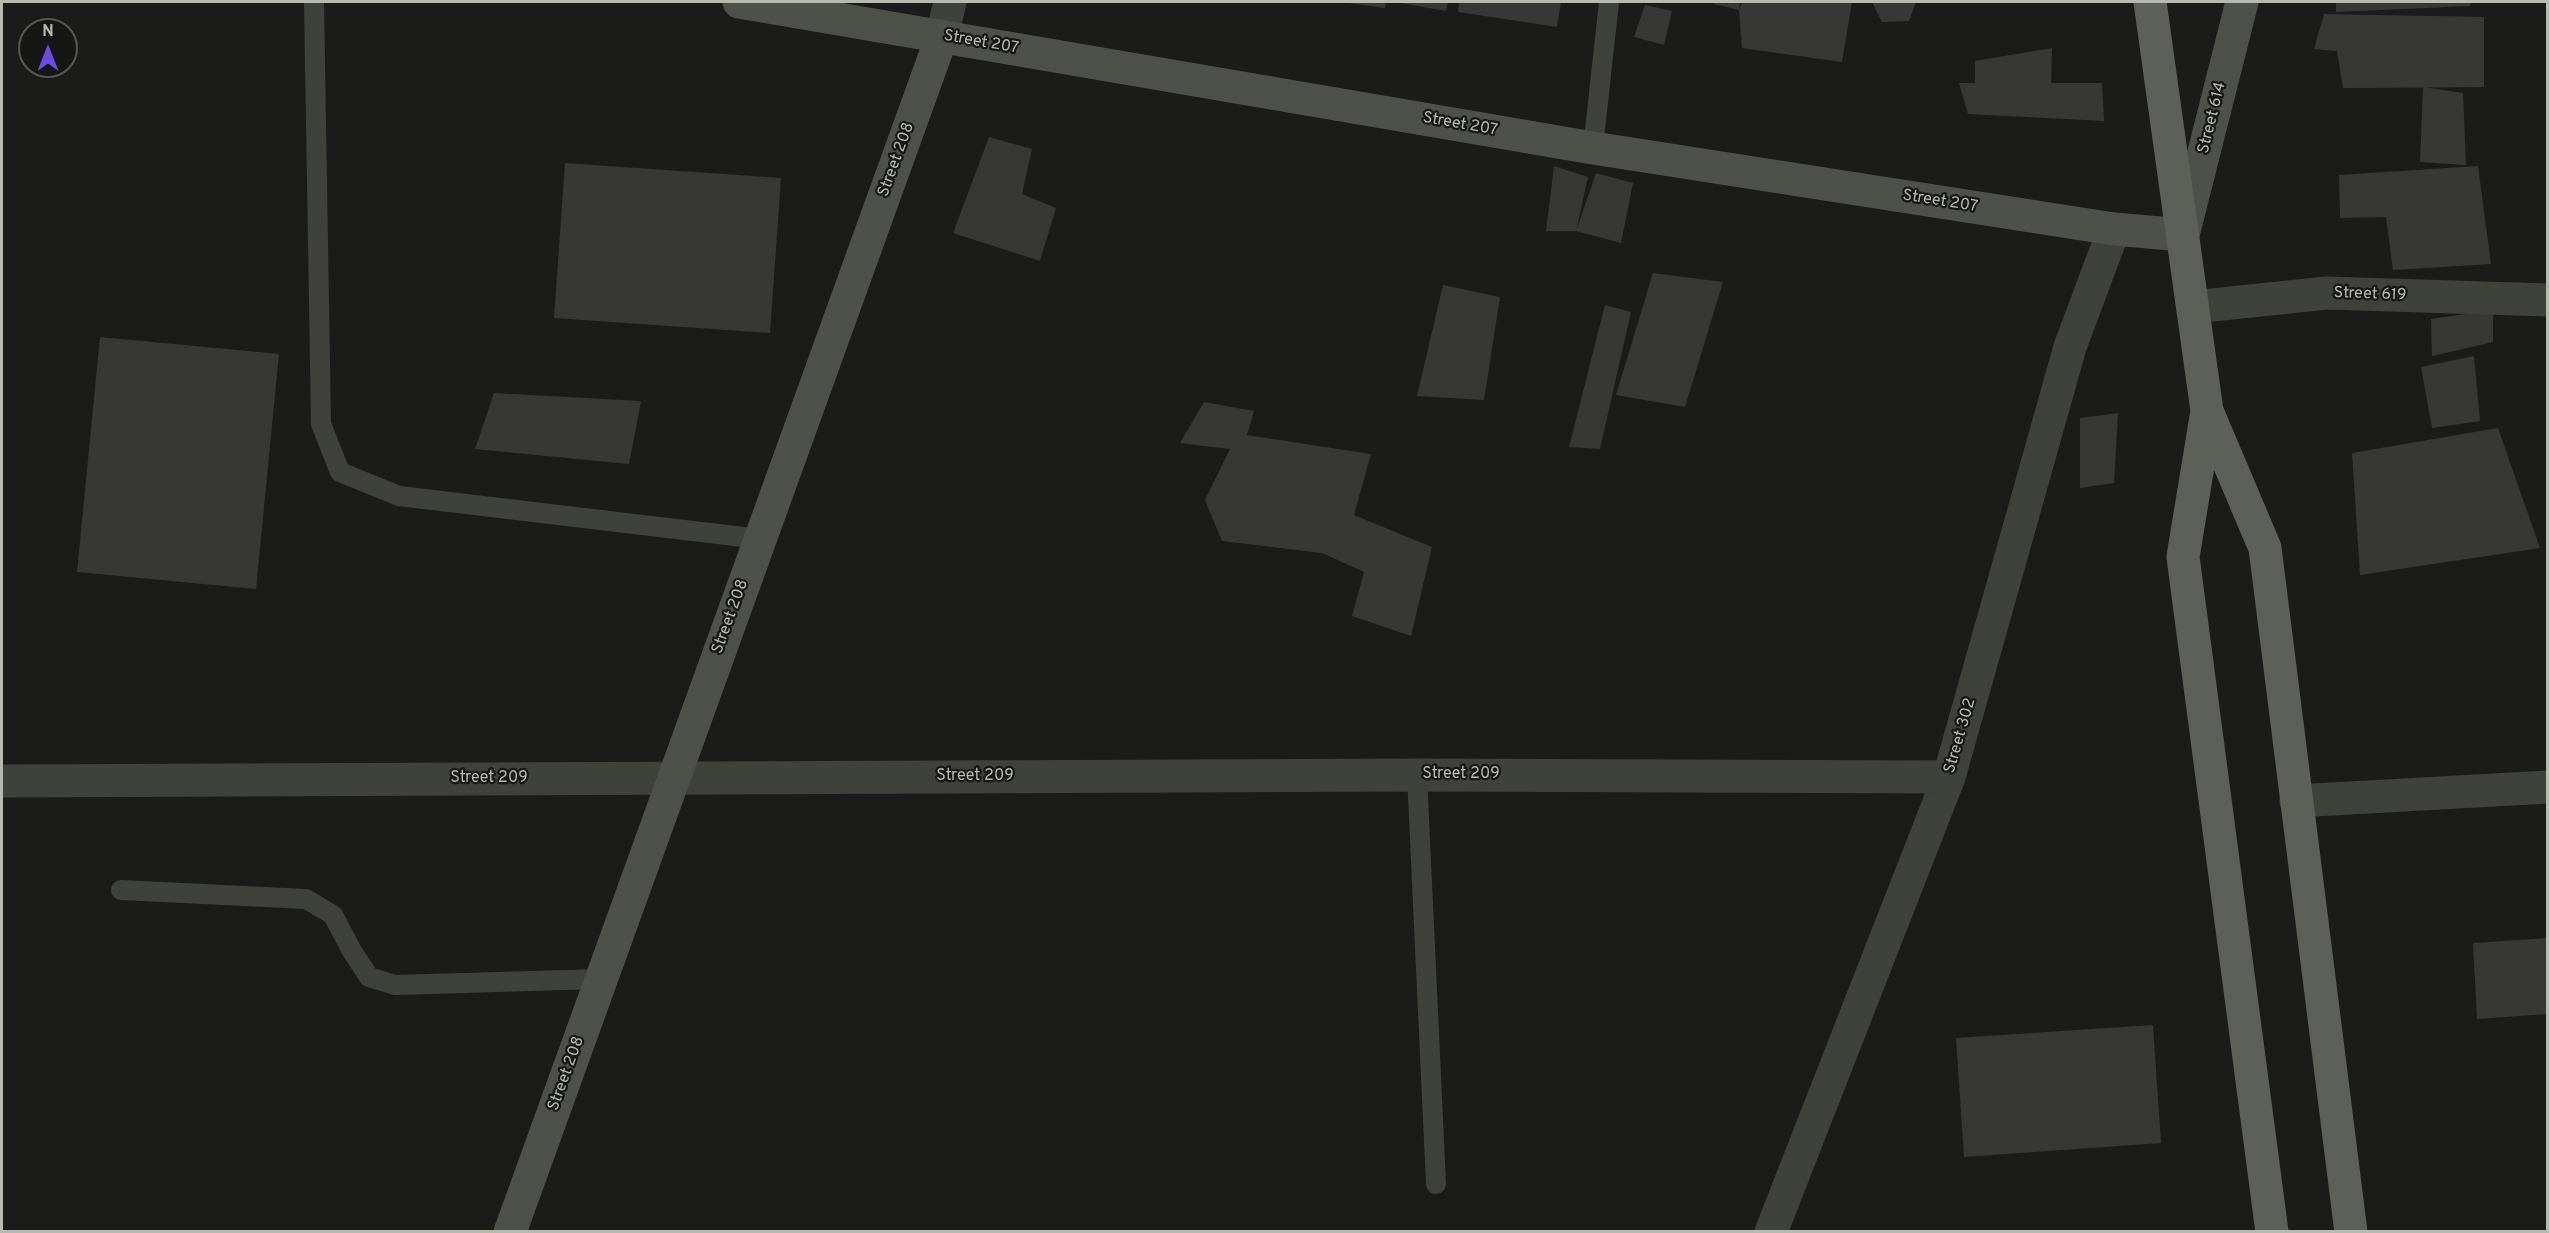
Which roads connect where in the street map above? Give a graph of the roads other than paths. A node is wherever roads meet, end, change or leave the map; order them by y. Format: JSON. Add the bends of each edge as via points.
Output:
{"nodes":[{"id":1,"x":314,"y":2,"type":"edge"},
{"id":2,"x":740,"y":2,"type":"edge"},
{"id":3,"x":950,"y":2,"type":"edge"},
{"id":4,"x":1609,"y":2,"type":"edge"},
{"id":5,"x":2150,"y":2,"type":"edge"},
{"id":6,"x":2242,"y":2,"type":"edge"},
{"id":7,"x":942,"y":36,"type":"junction"},
{"id":8,"x":1593,"y":148,"type":"junction"},
{"id":9,"x":2114,"y":229,"type":"junction"},
{"id":10,"x":2183,"y":235,"type":"junction"},
{"id":11,"x":2547,"y":300,"type":"edge"},
{"id":12,"x":2193,"y":307,"type":"junction"},
{"id":13,"x":2207,"y":411,"type":"junction"},
{"id":14,"x":760,"y":539,"type":"junction"},
{"id":15,"x":1417,"y":775,"type":"junction"},
{"id":16,"x":1949,"y":777,"type":"junction"},
{"id":17,"x":673,"y":778,"type":"junction"},
{"id":18,"x":2,"y":781,"type":"edge"},
{"id":19,"x":2547,"y":787,"type":"edge"},
{"id":20,"x":2296,"y":801,"type":"junction"},
{"id":21,"x":121,"y":890,"type":"dead end"},
{"id":22,"x":601,"y":979,"type":"junction"},
{"id":23,"x":1436,"y":1184,"type":"dead end"},
{"id":24,"x":510,"y":1232,"type":"edge"},
{"id":25,"x":1771,"y":1232,"type":"edge"},
{"id":26,"x":2272,"y":1232,"type":"edge"},
{"id":27,"x":2350,"y":1232,"type":"edge"}],
"edges":[{"from":1,"to":14,"type":"lane","via":[[321,424],[340,472],[399,496]]},
{"from":2,"to":7,"type":"street","name":"Street 207"},
{"from":3,"to":7,"type":"street","name":"Street 208"},
{"from":4,"to":8,"type":"lane"},
{"from":5,"to":10,"type":"main road"},
{"from":6,"to":10,"type":"street","name":"Street 614"},
{"from":7,"to":8,"type":"street","name":"Street 207"},
{"from":7,"to":14,"type":"street","name":"Street 208"},
{"from":8,"to":9,"type":"street","name":"Street 207"},
{"from":9,"to":10,"type":"street","name":"Street 207"},
{"from":9,"to":16,"type":"street","name":"Street 302","via":[[2070,347]]},
{"from":10,"to":12,"type":"main road"},
{"from":11,"to":12,"type":"street","name":"Street 619","via":[[2327,293]]},
{"from":12,"to":13,"type":"main road"},
{"from":13,"to":20,"type":"main road","via":[[2265,549]]},
{"from":13,"to":26,"type":"main road","via":[[2183,557]]},
{"from":14,"to":17,"type":"street","name":"Street 208"},
{"from":15,"to":16,"type":"street","name":"Street 209"},
{"from":15,"to":17,"type":"street","name":"Street 209"},
{"from":15,"to":23,"type":"lane"},
{"from":16,"to":25,"type":"street","name":"Street 302"},
{"from":17,"to":18,"type":"street","name":"Street 209"},
{"from":17,"to":22,"type":"street","name":"Street 208"},
{"from":19,"to":20,"type":"street"},
{"from":20,"to":27,"type":"main road"},
{"from":21,"to":22,"type":"lane","via":[[306,899],[333,915],[369,976],[395,985]]},
{"from":22,"to":24,"type":"street","name":"Street 208"}]}
